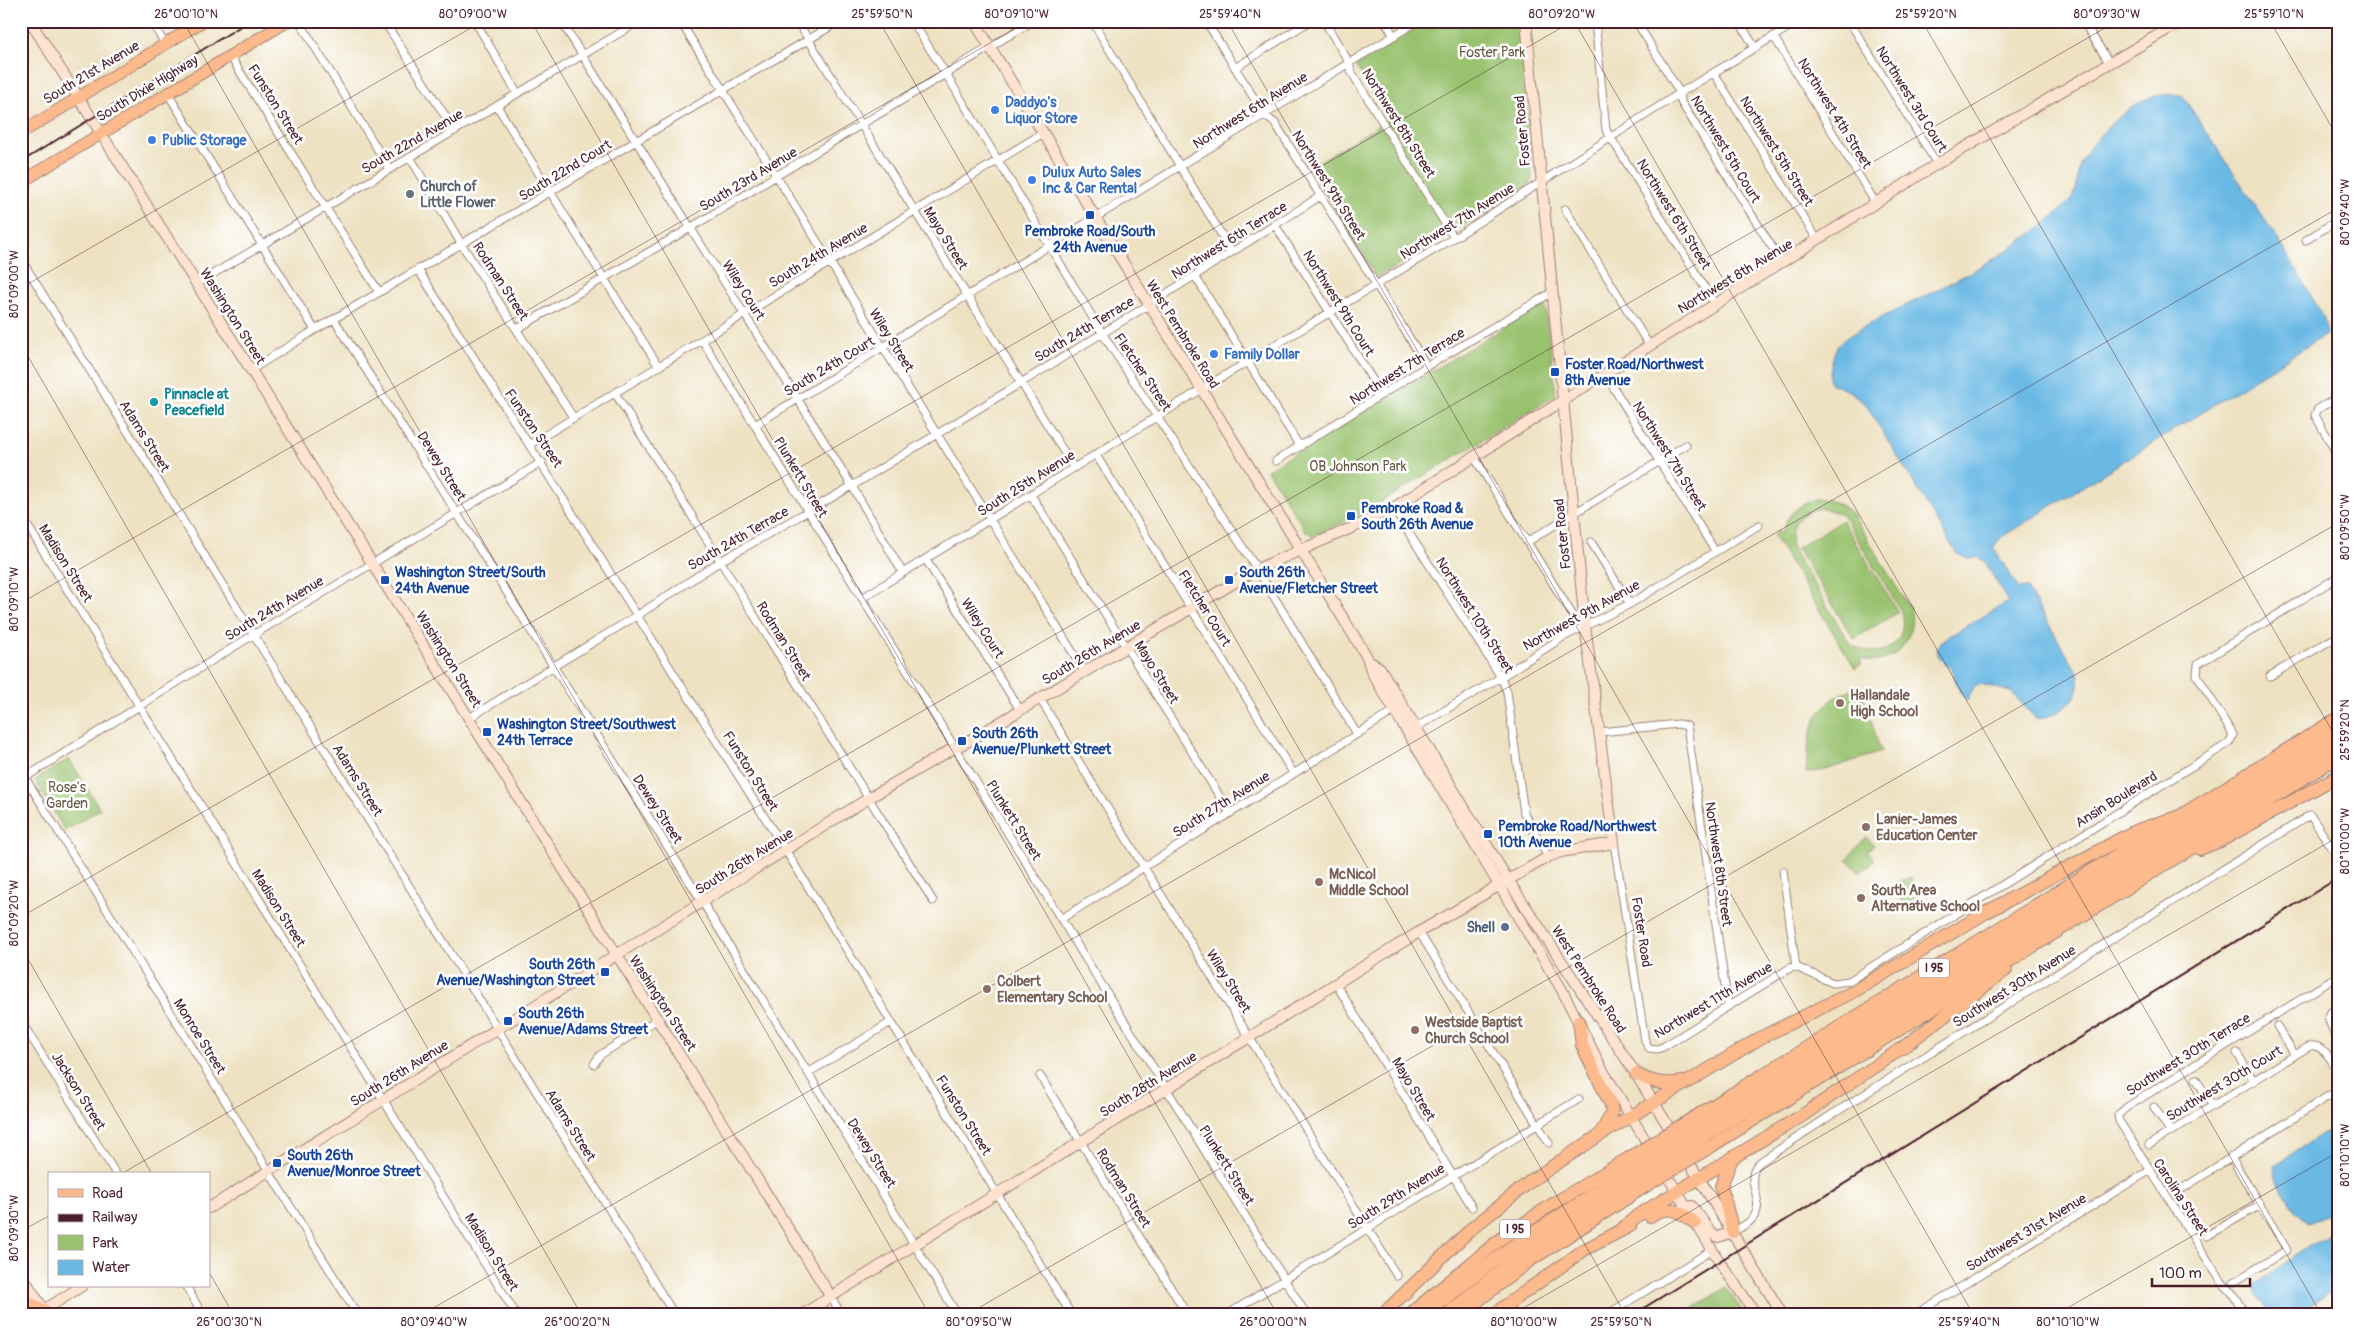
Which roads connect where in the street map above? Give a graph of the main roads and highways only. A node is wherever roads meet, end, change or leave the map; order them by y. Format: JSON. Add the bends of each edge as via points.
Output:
{"nodes":[{"id":1,"x":203,"y":21,"type":"edge"},
{"id":2,"x":288,"y":21,"type":"edge"},
{"id":3,"x":21,"y":133,"type":"edge"},
{"id":4,"x":21,"y":182,"type":"edge"},
{"id":5,"x":2338,"y":713,"type":"edge"},
{"id":6,"x":2338,"y":718,"type":"edge"},
{"id":7,"x":2320,"y":728,"type":"junction"},
{"id":8,"x":2338,"y":731,"type":"edge"},
{"id":9,"x":2338,"y":745,"type":"edge"},
{"id":10,"x":2338,"y":757,"type":"edge"},
{"id":11,"x":2338,"y":776,"type":"edge"},
{"id":12,"x":2177,"y":817,"type":"junction"},
{"id":13,"x":2173,"y":860,"type":"junction"},
{"id":14,"x":2040,"y":941,"type":"junction"},
{"id":15,"x":1579,"y":1021,"type":"road end"},
{"id":16,"x":1636,"y":1074,"type":"road end"},
{"id":17,"x":1688,"y":1081,"type":"junction"},
{"id":18,"x":1700,"y":1133,"type":"junction"},
{"id":19,"x":1600,"y":1135,"type":"junction"},
{"id":20,"x":1731,"y":1161,"type":"junction"},
{"id":21,"x":1638,"y":1171,"type":"junction"},
{"id":22,"x":1695,"y":1223,"type":"road end"},
{"id":23,"x":1623,"y":1228,"type":"junction"},
{"id":24,"x":1733,"y":1232,"type":"road end"},
{"id":25,"x":21,"y":1300,"type":"edge"},
{"id":26,"x":43,"y":1313,"type":"edge"},
{"id":27,"x":1383,"y":1314,"type":"edge"},
{"id":28,"x":1410,"y":1314,"type":"edge"},
{"id":29,"x":1426,"y":1314,"type":"edge"},
{"id":30,"x":1447,"y":1314,"type":"edge"},
{"id":31,"x":1462,"y":1314,"type":"edge"},
{"id":32,"x":1494,"y":1314,"type":"edge"}],
"edges":[{"from":1,"to":3,"type":"main road","name":"South 21st Avenue"},
{"from":2,"to":4,"type":"main road","name":"South Dixie Highway"},
{"from":5,"to":7,"type":"highway"},
{"from":6,"to":7,"type":"highway","number":"I 95"},
{"from":7,"to":12,"type":"highway","number":"I 95"},
{"from":8,"to":18,"type":"highway"},
{"from":9,"to":18,"type":"highway"},
{"from":10,"to":13,"type":"highway","number":"I 95"},
{"from":11,"to":13,"type":"highway","via":[[2220,841]]},
{"from":12,"to":17,"type":"highway","via":[[2127,836],[1985,913],[1853,992],[1762,1037]]},
{"from":12,"to":18,"type":"highway","number":"I 95"},
{"from":13,"to":14,"type":"highway","number":"I 95"},
{"from":14,"to":18,"type":"highway","number":"I 95"},
{"from":14,"to":20,"type":"highway","via":[[1902,1048]]},
{"from":15,"to":19,"type":"highway","via":[[1582,1045],[1611,1105],[1612,1113]]},
{"from":16,"to":17,"type":"highway","via":[[1662,1084]]},
{"from":17,"to":19,"type":"highway"},
{"from":18,"to":21,"type":"highway","number":"I 95","bridge":true},
{"from":18,"to":21,"type":"highway","number":"I 95","bridge":true},
{"from":19,"to":27,"type":"highway","via":[[1532,1180],[1471,1229]]},
{"from":20,"to":23,"type":"highway","via":[[1637,1216]]},
{"from":20,"to":24,"type":"highway","via":[[1720,1186]]},
{"from":21,"to":28,"type":"highway","number":"I 95","via":[[1553,1204],[1504,1237]]},
{"from":21,"to":29,"type":"highway","via":[[1511,1247]]},
{"from":21,"to":30,"type":"highway","via":[[1530,1247]]},
{"from":21,"to":31,"type":"highway","number":"I 95"},
{"from":22,"to":23,"type":"highway","via":[[1674,1210],[1662,1209]]},
{"from":23,"to":32,"type":"highway","via":[[1584,1250]]},
{"from":25,"to":26,"type":"highway"}]}
